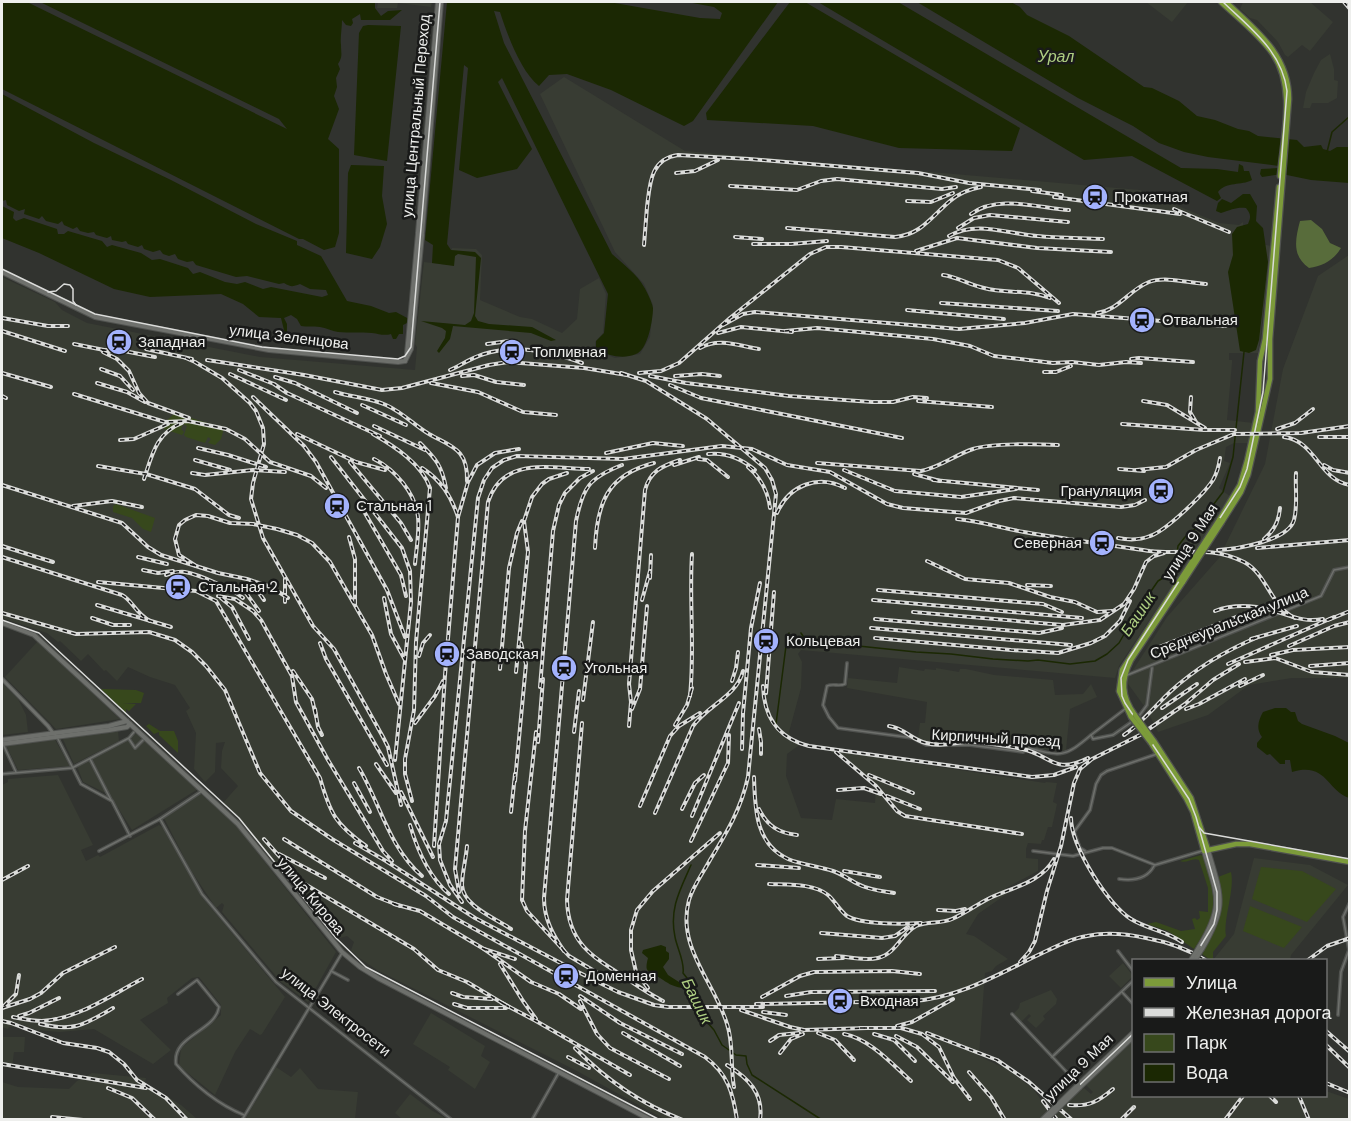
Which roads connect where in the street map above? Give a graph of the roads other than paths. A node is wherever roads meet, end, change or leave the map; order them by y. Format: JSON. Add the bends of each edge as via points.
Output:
{"nodes":[{"id":1,"x":440,"y":2,"type":"edge"},
{"id":2,"x":1221,"y":2,"type":"edge"},
{"id":3,"x":1226,"y":2,"type":"edge"},
{"id":4,"x":1285,"y":134,"type":"junction"},
{"id":5,"x":1279,"y":207,"type":"junction"},
{"id":6,"x":2,"y":272,"type":"edge"},
{"id":7,"x":405,"y":361,"type":"joint"},
{"id":8,"x":1220,"y":521,"type":"junction"},
{"id":9,"x":1350,"y":567,"type":"edge"},
{"id":10,"x":1181,"y":581,"type":"junction"},
{"id":11,"x":2,"y":623,"type":"edge"},
{"id":12,"x":847,"y":663,"type":"dead end"},
{"id":13,"x":1128,"y":666,"type":"junction"},
{"id":14,"x":1151,"y":667,"type":"junction"},
{"id":15,"x":1135,"y":673,"type":"junction"},
{"id":16,"x":1124,"y":677,"type":"junction"},
{"id":17,"x":2,"y":679,"type":"edge"},
{"id":18,"x":1126,"y":708,"type":"junction"},
{"id":19,"x":1133,"y":716,"type":"junction"},
{"id":20,"x":129,"y":723,"type":"junction"},
{"id":21,"x":134,"y":732,"type":"dead end"},
{"id":22,"x":55,"y":735,"type":"junction"},
{"id":23,"x":1091,"y":735,"type":"junction"},
{"id":24,"x":129,"y":738,"type":"junction"},
{"id":25,"x":145,"y":738,"type":"junction"},
{"id":26,"x":2,"y":742,"type":"edge"},
{"id":27,"x":1152,"y":742,"type":"junction"},
{"id":28,"x":1158,"y":754,"type":"junction"},
{"id":29,"x":90,"y":758,"type":"junction"},
{"id":30,"x":72,"y":768,"type":"junction"},
{"id":31,"x":17,"y":773,"type":"junction"},
{"id":32,"x":2,"y":774,"type":"edge"},
{"id":33,"x":203,"y":791,"type":"junction"},
{"id":34,"x":112,"y":801,"type":"junction"},
{"id":35,"x":160,"y":819,"type":"junction"},
{"id":36,"x":130,"y":836,"type":"junction"},
{"id":37,"x":1206,"y":850,"type":"junction"},
{"id":38,"x":99,"y":851,"type":"dead end"},
{"id":39,"x":1033,"y":851,"type":"dead end"},
{"id":40,"x":1086,"y":852,"type":"junction"},
{"id":41,"x":1350,"y":862,"type":"edge"},
{"id":42,"x":1155,"y":865,"type":"junction"},
{"id":43,"x":1119,"y":879,"type":"dead end"},
{"id":44,"x":1350,"y":902,"type":"edge"},
{"id":45,"x":1118,"y":951,"type":"dead end"},
{"id":46,"x":342,"y":952,"type":"junction"},
{"id":47,"x":1194,"y":959,"type":"edge"},
{"id":48,"x":1132,"y":969,"type":"edge"},
{"id":49,"x":331,"y":970,"type":"junction"},
{"id":50,"x":348,"y":980,"type":"dead end"},
{"id":51,"x":1132,"y":982,"type":"edge"},
{"id":52,"x":1122,"y":992,"type":"junction"},
{"id":53,"x":178,"y":994,"type":"dead end"},
{"id":54,"x":1132,"y":1003,"type":"edge"},
{"id":55,"x":309,"y":1007,"type":"junction"},
{"id":56,"x":1012,"y":1014,"type":"dead end"},
{"id":57,"x":1338,"y":1015,"type":"dead end"},
{"id":58,"x":1132,"y":1036,"type":"edge"},
{"id":59,"x":1052,"y":1057,"type":"junction"},
{"id":60,"x":559,"y":1071,"type":"junction"},
{"id":61,"x":1078,"y":1085,"type":"junction"},
{"id":62,"x":244,"y":1115,"type":"junction"},
{"id":63,"x":242,"y":1119,"type":"edge"},
{"id":64,"x":452,"y":1119,"type":"edge"},
{"id":65,"x":532,"y":1119,"type":"edge"},
{"id":66,"x":651,"y":1119,"type":"edge"},
{"id":67,"x":1044,"y":1119,"type":"edge"}],
"edges":[{"from":1,"to":7,"type":"main road","name":"улица Центральный Переход"},
{"from":2,"to":4,"type":"main road","via":[[1277,61],[1286,91]]},
{"from":3,"to":4,"type":"main road","via":[[1281,60],[1289,91]]},
{"from":4,"to":5,"type":"main road"},
{"from":5,"to":8,"type":"main road","name":"улица 9 Мая","via":[[1260,361],[1258,412],[1244,474]]},
{"from":5,"to":8,"type":"main road","name":"улица 9 Мая","via":[[1268,394],[1248,475]]},
{"from":6,"to":7,"type":"main road","name":"улица Зеленцова","via":[[95,317],[269,350]]},
{"from":8,"to":10,"type":"main road","name":"улица 9 Мая","bridge":true},
{"from":9,"to":14,"type":"street","name":"Среднеуральская улица","via":[[1334,570],[1321,597]]},
{"from":10,"to":13,"type":"main road","name":"улица 9 Мая"},
{"from":10,"to":18,"type":"main road","name":"улица 9 Мая","via":[[1122,670],[1119,691]]},
{"from":11,"to":20,"type":"main road","name":"улица Кирова","via":[[34,635]]},
{"from":12,"to":23,"type":"street","name":"Кирпичный проезд","via":[[845,684],[827,686],[823,705],[838,728],[913,738],[926,745],[970,744],[1023,752],[1029,748],[1046,754],[1068,753]]},
{"from":13,"to":15,"type":"street","name":"Среднеуральская улица"},
{"from":13,"to":16,"type":"main road","name":"улица 9 Мая"},
{"from":14,"to":15,"type":"street","name":"Среднеуральская улица"},
{"from":14,"to":23,"type":"street","via":[[1145,711],[1113,735],[1093,739]]},
{"from":15,"to":16,"type":"street","name":"Среднеуральская улица"},
{"from":16,"to":19,"type":"main road","name":"улица 9 Мая","via":[[1125,698]]},
{"from":17,"to":22,"type":"street"},
{"from":18,"to":19,"type":"main road","name":"улица 9 Мая"},
{"from":18,"to":23,"type":"street","name":"Кирпичный проезд"},
{"from":19,"to":27,"type":"main road","name":"улица 9 Мая","bridge":true},
{"from":20,"to":22,"type":"main road"},
{"from":20,"to":25,"type":"main road","name":"улица Кирова"},
{"from":21,"to":24,"type":"street"},
{"from":22,"to":26,"type":"main road"},
{"from":22,"to":30,"type":"street"},
{"from":24,"to":25,"type":"street","via":[[135,748]]},
{"from":24,"to":29,"type":"street"},
{"from":25,"to":33,"type":"main road","name":"улица Кирова"},
{"from":26,"to":31,"type":"street"},
{"from":27,"to":28,"type":"main road","name":"улица 9 Мая"},
{"from":27,"to":37,"type":"main road","name":"улица 9 Мая","via":[[1191,798]]},
{"from":28,"to":37,"type":"main road","name":"улица 9 Мая","via":[[1186,798]]},
{"from":28,"to":40,"type":"street","via":[[1107,771],[1099,778],[1093,804],[1074,832],[1080,848]]},
{"from":29,"to":30,"type":"street"},
{"from":29,"to":34,"type":"street"},
{"from":30,"to":31,"type":"street"},
{"from":30,"to":34,"type":"street","via":[[81,784]]},
{"from":31,"to":32,"type":"street"},
{"from":33,"to":35,"type":"street"},
{"from":33,"to":46,"type":"main road","name":"улица Кирова","via":[[238,824]]},
{"from":34,"to":36,"type":"street"},
{"from":35,"to":36,"type":"street"},
{"from":35,"to":55,"type":"street","name":"улица Электросети","via":[[202,894],[276,982]]},
{"from":36,"to":38,"type":"street"},
{"from":37,"to":41,"type":"main road","via":[[1247,844]]},
{"from":37,"to":42,"type":"street"},
{"from":37,"to":47,"type":"main road","name":"улица 9 Мая","bridge":true,"via":[[1217,903],[1212,924]]},
{"from":39,"to":40,"type":"street","via":[[1073,856]]},
{"from":40,"to":42,"type":"street","via":[[1112,848]]},
{"from":42,"to":43,"type":"street","via":[[1148,875]]},
{"from":44,"to":57,"type":"street","via":[[1342,917],[1349,950],[1341,972]]},
{"from":45,"to":48,"type":"street"},
{"from":46,"to":49,"type":"street"},
{"from":46,"to":60,"type":"main road","name":"улица Кирова","via":[[378,978]]},
{"from":49,"to":50,"type":"street"},
{"from":49,"to":55,"type":"street"},
{"from":51,"to":52,"type":"street"},
{"from":52,"to":54,"type":"street"},
{"from":52,"to":59,"type":"street"},
{"from":53,"to":62,"type":"street","via":[[198,980],[219,1006],[216,1016],[179,1047],[176,1064],[219,1101]]},
{"from":55,"to":62,"type":"street"},
{"from":55,"to":64,"type":"street","name":"улица Электросети"},
{"from":56,"to":59,"type":"street"},
{"from":58,"to":61,"type":"main road","name":"улица 9 Мая"},
{"from":59,"to":61,"type":"street"},
{"from":60,"to":65,"type":"street"},
{"from":60,"to":66,"type":"main road","name":"улица Кирова"},
{"from":61,"to":67,"type":"main road","name":"улица 9 Мая","bridge":true},
{"from":62,"to":63,"type":"street"}]}
